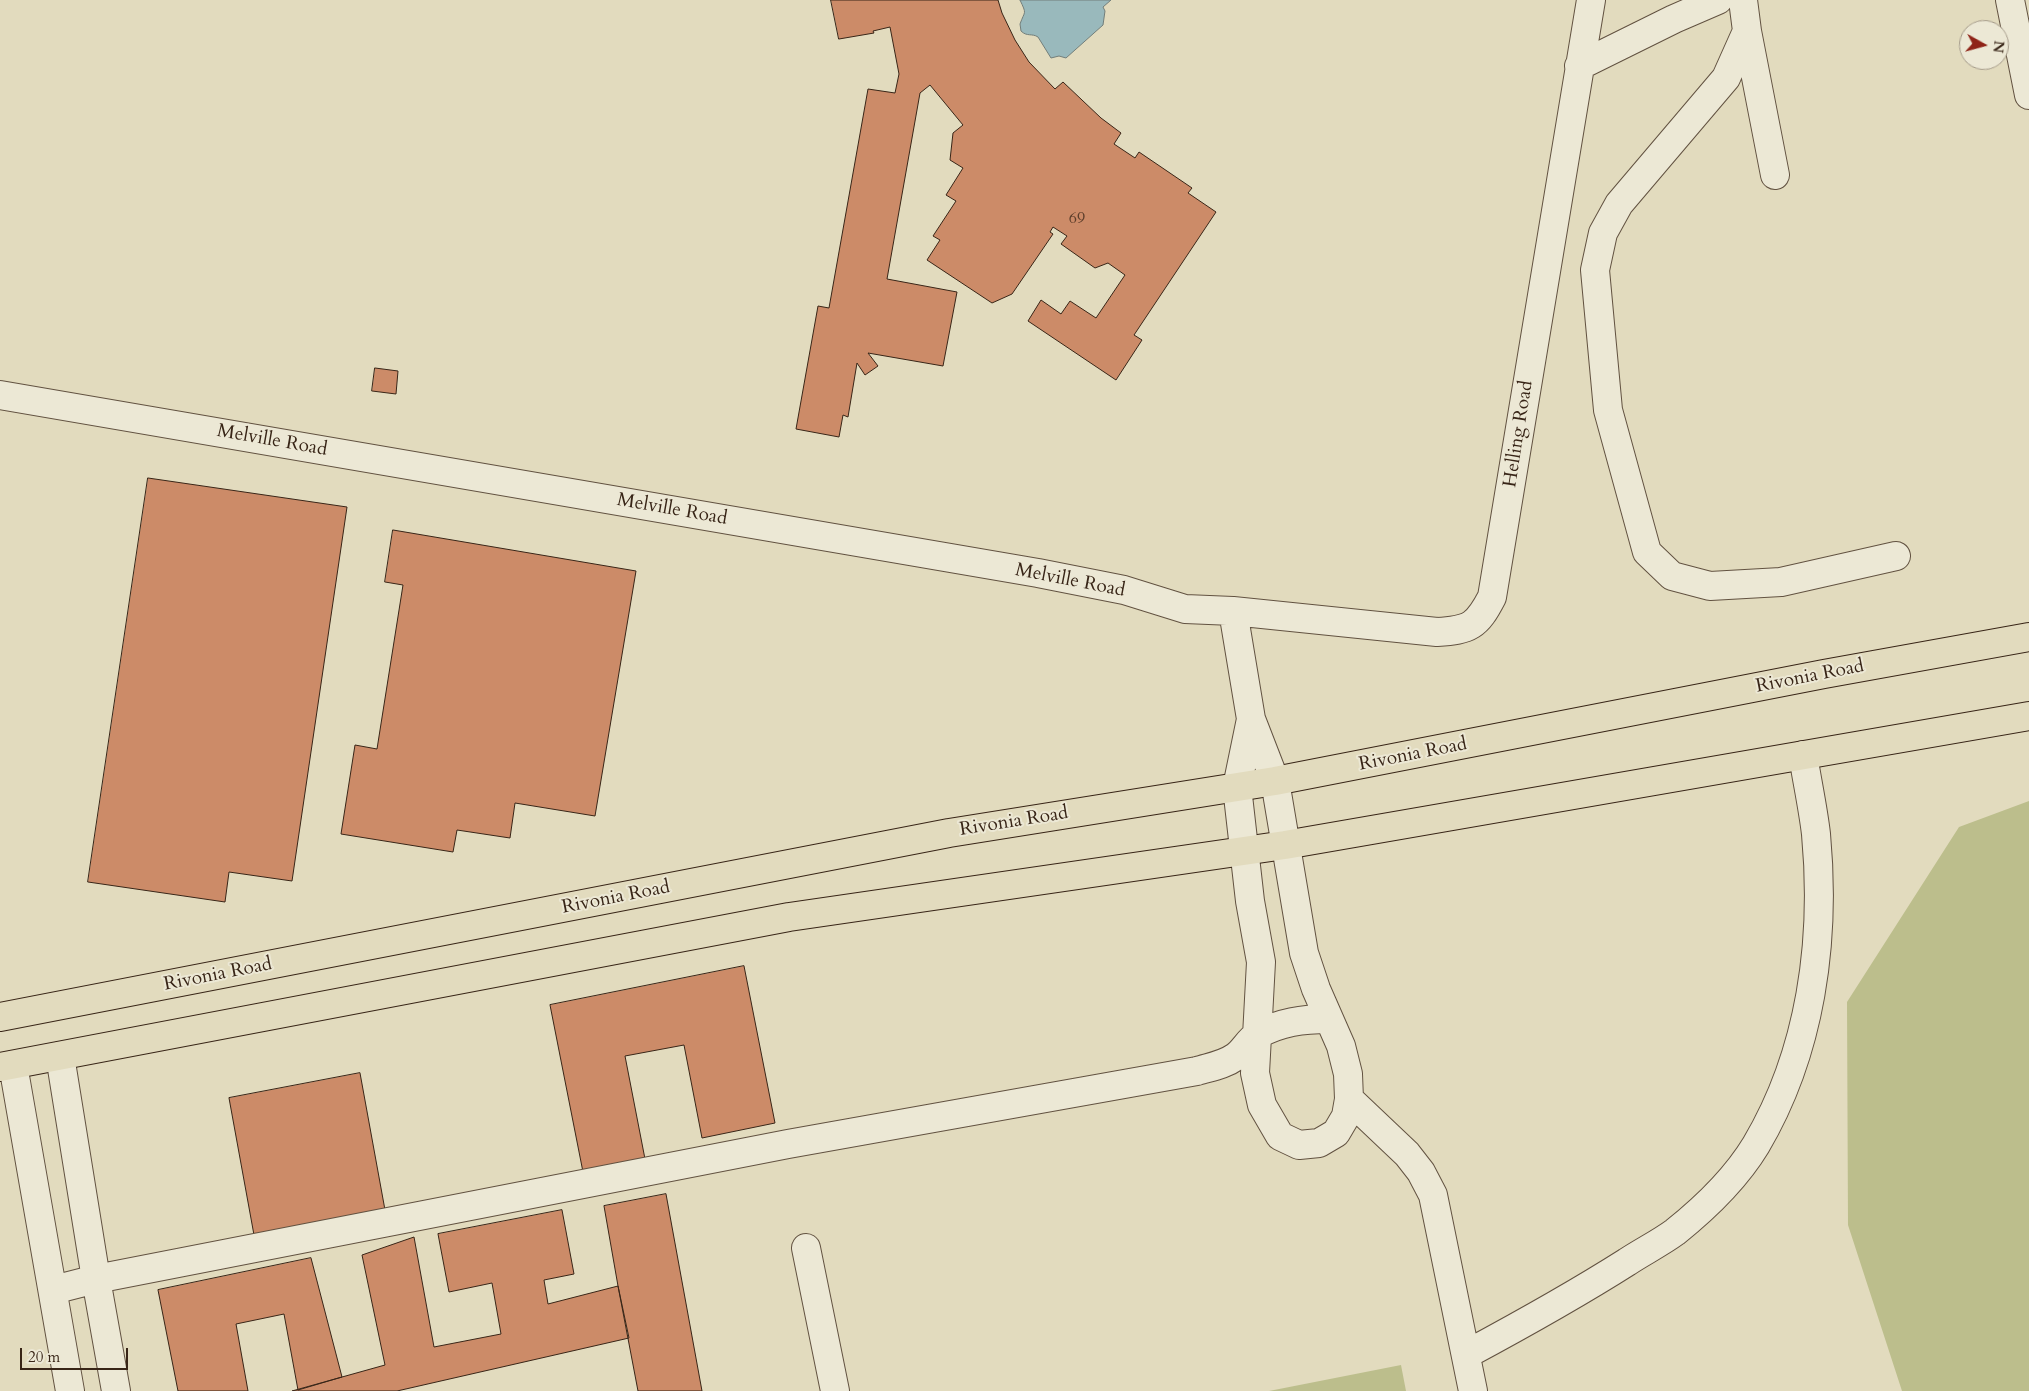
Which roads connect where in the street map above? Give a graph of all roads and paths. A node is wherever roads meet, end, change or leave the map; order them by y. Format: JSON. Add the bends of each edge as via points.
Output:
{"nodes":[{"id":1,"x":1590,"y":0,"type":"edge"},
{"id":2,"x":1718,"y":0,"type":"edge"},
{"id":3,"x":1743,"y":0,"type":"edge"},
{"id":4,"x":2010,"y":0,"type":"edge"},
{"id":5,"x":1747,"y":31,"type":"junction"},
{"id":6,"x":1579,"y":66,"type":"junction"},
{"id":7,"x":2029,"y":95,"type":"edge"},
{"id":8,"x":1775,"y":175,"type":"dead end"},
{"id":9,"x":0,"y":395,"type":"edge"},
{"id":10,"x":1896,"y":556,"type":"dead end"},
{"id":11,"x":1233,"y":611,"type":"junction"},
{"id":12,"x":2029,"y":638,"type":"edge"},
{"id":13,"x":2029,"y":716,"type":"edge"},
{"id":14,"x":1252,"y":719,"type":"junction"},
{"id":15,"x":1803,"y":755,"type":"junction"},
{"id":16,"x":1275,"y":781,"type":"junction"},
{"id":17,"x":1237,"y":787,"type":"junction"},
{"id":18,"x":1285,"y":845,"type":"junction"},
{"id":19,"x":1244,"y":852,"type":"junction"},
{"id":20,"x":0,"y":1017,"type":"edge"},
{"id":21,"x":1329,"y":1019,"type":"junction"},
{"id":22,"x":1256,"y":1036,"type":"junction"},
{"id":23,"x":60,"y":1056,"type":"junction"},
{"id":24,"x":6,"y":1066,"type":"edge"},
{"id":25,"x":1349,"y":1099,"type":"junction"},
{"id":26,"x":806,"y":1248,"type":"dead end"},
{"id":27,"x":96,"y":1279,"type":"junction"},
{"id":28,"x":53,"y":1290,"type":"junction"},
{"id":29,"x":1467,"y":1354,"type":"junction"},
{"id":30,"x":70,"y":1391,"type":"edge"},
{"id":31,"x":116,"y":1391,"type":"edge"},
{"id":32,"x":835,"y":1391,"type":"edge"},
{"id":33,"x":1473,"y":1391,"type":"edge"}],
"edges":[{"from":1,"to":6,"type":"street","name":"Helling Road"},
{"from":2,"to":6,"type":"street"},
{"from":3,"to":5,"type":"street"},
{"from":4,"to":7,"type":"street"},
{"from":5,"to":8,"type":"street"},
{"from":5,"to":10,"type":"street","via":[[1726,78],[1619,204],[1603,233],[1595,270],[1608,410],[1647,552],[1672,576],[1710,586],[1781,582]]},
{"from":6,"to":11,"type":"street","name":"Helling Road","via":[[1492,597],[1481,618],[1461,630],[1437,632]]},
{"from":9,"to":11,"type":"street","name":"Melville Road","via":[[1029,572],[1124,590],[1185,609]]},
{"from":11,"to":14,"type":"street"},
{"from":12,"to":16,"type":"main road","name":"Rivonia Road","via":[[1824,674]]},
{"from":13,"to":15,"type":"main road"},
{"from":14,"to":16,"type":"street"},
{"from":14,"to":17,"type":"street"},
{"from":15,"to":18,"type":"main road"},
{"from":15,"to":29,"type":"street","via":[[1816,834],[1819,909],[1816,961],[1799,1049],[1756,1146],[1724,1188],[1674,1232],[1609,1274]]},
{"from":16,"to":17,"type":"main road","name":"Rivonia Road"},
{"from":16,"to":18,"type":"street"},
{"from":17,"to":19,"type":"street"},
{"from":17,"to":20,"type":"main road","name":"Rivonia Road","via":[[949,833]]},
{"from":18,"to":19,"type":"main road"},
{"from":18,"to":21,"type":"street","via":[[1304,953]]},
{"from":19,"to":22,"type":"street","via":[[1261,962]]},
{"from":19,"to":23,"type":"main road","via":[[789,917]]},
{"from":21,"to":22,"type":"street","via":[[1288,1022]]},
{"from":21,"to":25,"type":"street","via":[[1341,1046],[1348,1074]]},
{"from":22,"to":25,"type":"street","via":[[1255,1073],[1262,1105],[1280,1136],[1299,1145],[1319,1143],[1336,1133],[1346,1116]]},
{"from":22,"to":27,"type":"street","via":[[1235,1057],[1198,1071],[788,1144]]},
{"from":23,"to":24,"type":"main road"},
{"from":23,"to":27,"type":"street"},
{"from":24,"to":28,"type":"street"},
{"from":25,"to":29,"type":"street","via":[[1407,1154],[1433,1195]]},
{"from":26,"to":32,"type":"street"},
{"from":27,"to":28,"type":"street"},
{"from":27,"to":31,"type":"street"},
{"from":28,"to":30,"type":"street"},
{"from":29,"to":33,"type":"street"}]}
